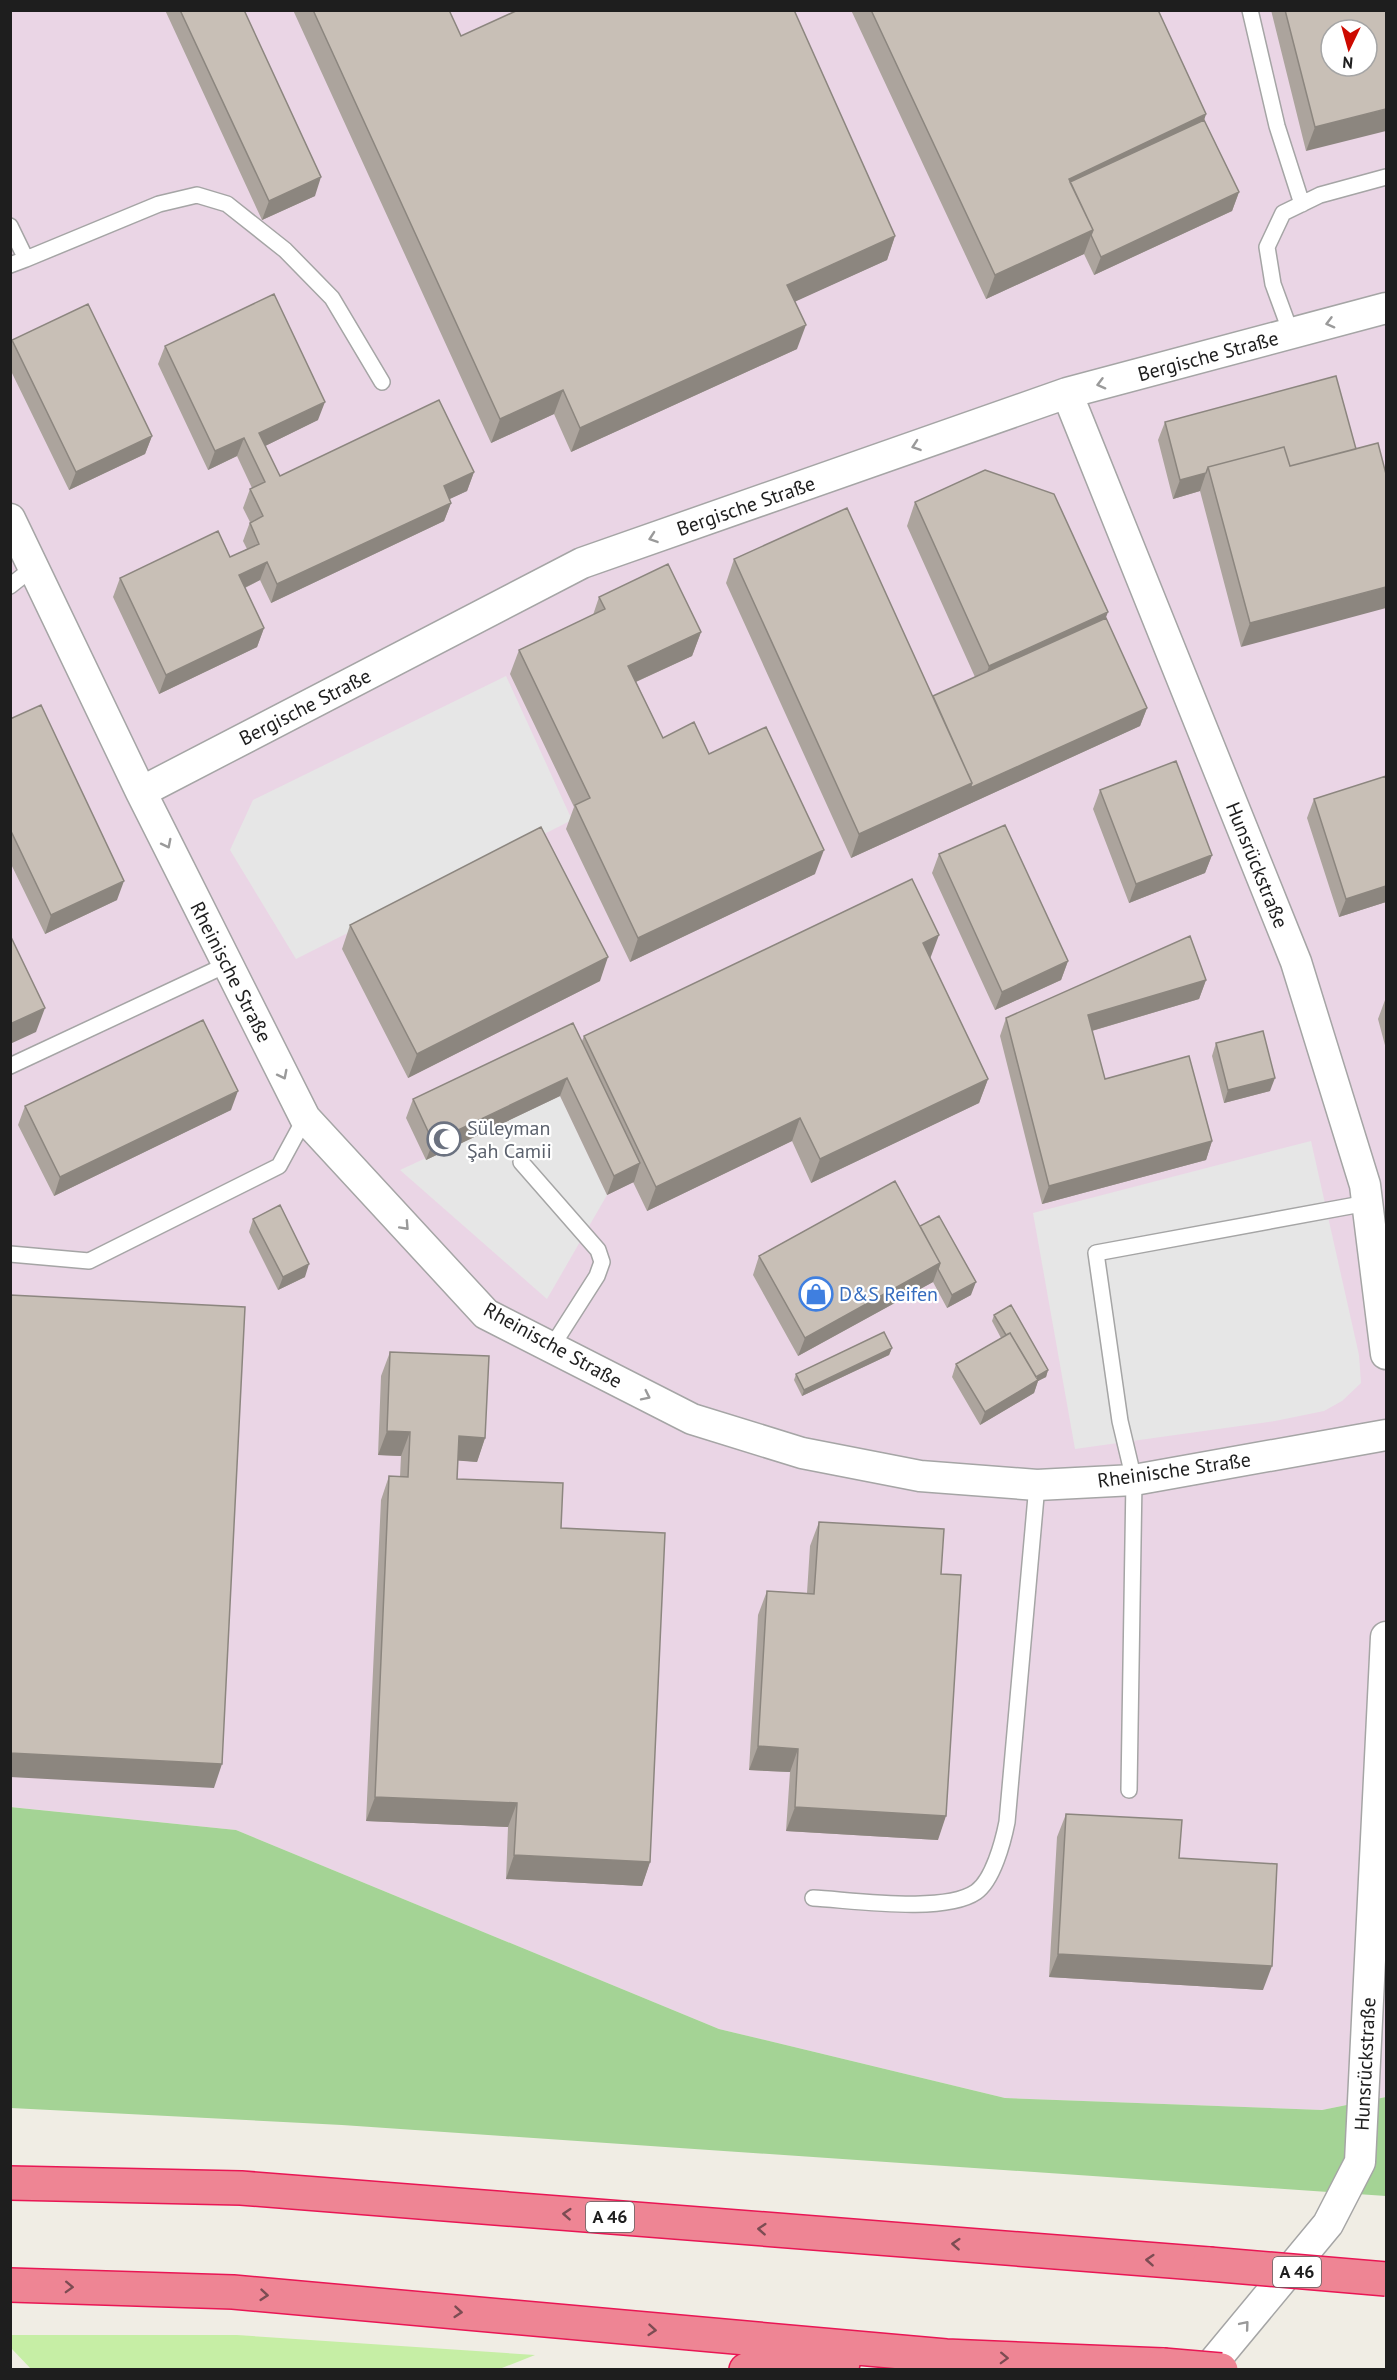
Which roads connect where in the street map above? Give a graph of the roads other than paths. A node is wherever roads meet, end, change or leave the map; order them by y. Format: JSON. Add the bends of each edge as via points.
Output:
{"nodes":[{"id":1,"x":1250,"y":10,"type":"edge"},
{"id":2,"x":1386,"y":177,"type":"edge"},
{"id":3,"x":1302,"y":204,"type":"junction"},
{"id":4,"x":10,"y":226,"type":"edge"},
{"id":5,"x":26,"y":259,"type":"junction"},
{"id":6,"x":10,"y":265,"type":"edge"},
{"id":7,"x":1386,"y":308,"type":"edge"},
{"id":8,"x":1291,"y":333,"type":"junction"},
{"id":9,"x":382,"y":382,"type":"dead end"},
{"id":10,"x":1067,"y":393,"type":"junction"},
{"id":11,"x":10,"y":519,"type":"edge"},
{"id":12,"x":34,"y":567,"type":"junction"},
{"id":13,"x":10,"y":586,"type":"edge"},
{"id":14,"x":141,"y":792,"type":"junction"},
{"id":15,"x":228,"y":964,"type":"junction"},
{"id":16,"x":10,"y":1066,"type":"edge"},
{"id":17,"x":305,"y":1118,"type":"junction"},
{"id":18,"x":521,"y":1162,"type":"dead end"},
{"id":19,"x":1367,"y":1203,"type":"junction"},
{"id":20,"x":10,"y":1254,"type":"edge"},
{"id":21,"x":550,"y":1348,"type":"junction"},
{"id":22,"x":1386,"y":1354,"type":"edge"},
{"id":23,"x":1386,"y":1435,"type":"edge"},
{"id":24,"x":1134,"y":1480,"type":"junction"},
{"id":25,"x":1037,"y":1485,"type":"junction"},
{"id":26,"x":1386,"y":1636,"type":"edge"},
{"id":27,"x":1129,"y":1790,"type":"dead end"},
{"id":28,"x":813,"y":1898,"type":"dead end"},
{"id":29,"x":10,"y":2183,"type":"edge"},
{"id":30,"x":1386,"y":2279,"type":"edge"},
{"id":31,"x":10,"y":2285,"type":"edge"},
{"id":32,"x":946,"y":2356,"type":"junction"},
{"id":33,"x":746,"y":2370,"type":"edge"},
{"id":34,"x":1207,"y":2370,"type":"edge"},
{"id":35,"x":1221,"y":2370,"type":"edge"}],
"edges":[{"from":1,"to":3,"type":"lane","via":[[1277,126]]},
{"from":2,"to":3,"type":"lane","via":[[1320,195]]},
{"from":3,"to":8,"type":"lane","via":[[1283,213],[1267,247],[1273,284]]},
{"from":4,"to":5,"type":"lane"},
{"from":5,"to":6,"type":"lane"},
{"from":5,"to":9,"type":"lane","via":[[159,204],[197,195],[227,204],[285,250],[332,298]]},
{"from":7,"to":8,"type":"street","name":"Bergische Straße","one_way":true},
{"from":8,"to":10,"type":"street","name":"Bergische Straße","one_way":true},
{"from":10,"to":14,"type":"street","name":"Bergische Straße","one_way":true,"via":[[582,563]]},
{"from":10,"to":19,"type":"street","name":"Hunsrückstraße","via":[[1296,962],[1365,1185]]},
{"from":11,"to":12,"type":"street","name":"Rheinische Straße"},
{"from":12,"to":13,"type":"lane"},
{"from":12,"to":14,"type":"street","name":"Rheinische Straße"},
{"from":14,"to":15,"type":"street","name":"Rheinische Straße","one_way":true},
{"from":15,"to":16,"type":"lane"},
{"from":15,"to":17,"type":"street","name":"Rheinische Straße","one_way":true},
{"from":17,"to":20,"type":"lane","via":[[279,1166],[89,1261]]},
{"from":17,"to":21,"type":"street","name":"Rheinische Straße","one_way":true,"via":[[486,1314]]},
{"from":18,"to":21,"type":"lane","via":[[598,1250],[602,1262]]},
{"from":19,"to":22,"type":"street","name":"Hunsrückstraße"},
{"from":19,"to":24,"type":"lane","via":[[1096,1253],[1120,1421]]},
{"from":21,"to":25,"type":"street","name":"Rheinische Straße","one_way":true,"via":[[693,1419],[802,1453],[920,1476]]},
{"from":23,"to":24,"type":"street","name":"Rheinische Straße"},
{"from":24,"to":25,"type":"street","name":"Rheinische Straße"},
{"from":24,"to":27,"type":"lane"},
{"from":25,"to":28,"type":"lane","via":[[1008,1811],[999,1858],[976,1892],[934,1906]]},
{"from":34,"to":26,"type":"street","name":"Hunsrückstraße","one_way":true,"via":[[1328,2224],[1360,2162]]},
{"from":30,"to":29,"type":"highway","number":"A 46","one_way":true,"bridge":true,"via":[[241,2188]]},
{"from":31,"to":32,"type":"highway","one_way":true,"via":[[233,2292]]},
{"from":32,"to":33,"type":"highway"},
{"from":32,"to":35,"type":"highway","one_way":true,"bridge":true}]}
